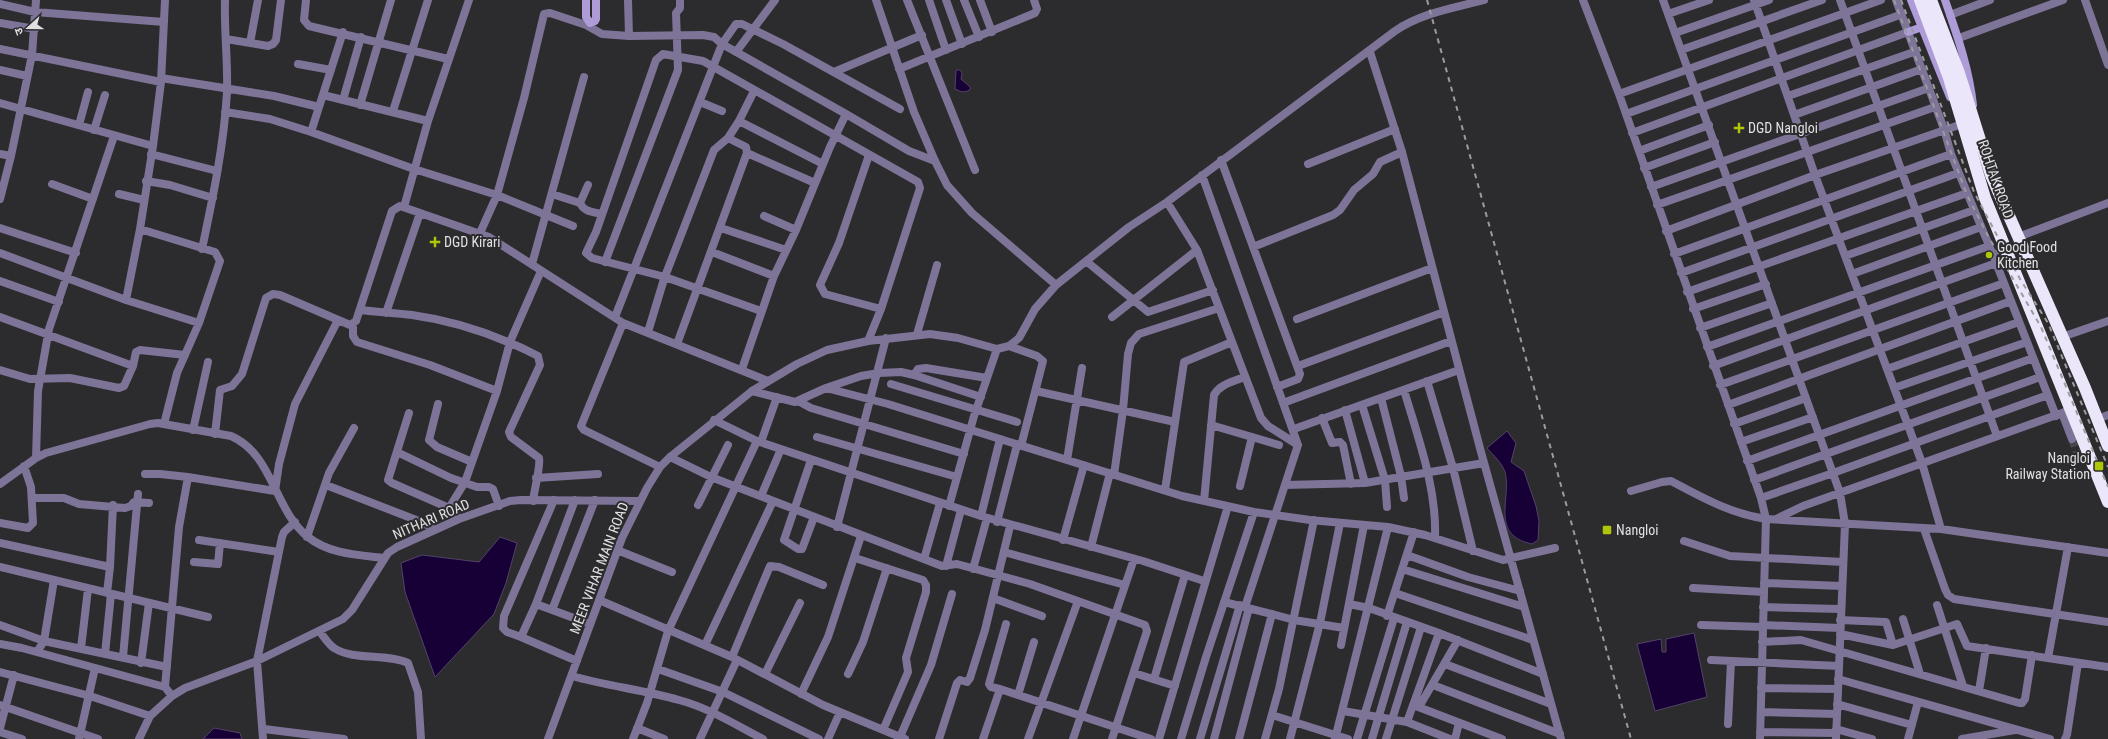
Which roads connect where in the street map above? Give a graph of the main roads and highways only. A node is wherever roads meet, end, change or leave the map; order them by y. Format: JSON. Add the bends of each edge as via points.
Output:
{"nodes":[{"id":1,"x":1920,"y":0,"type":"edge"},
{"id":2,"x":1931,"y":0,"type":"edge"},
{"id":3,"x":1954,"y":76,"type":"junction"},
{"id":4,"x":2102,"y":417,"type":"edge"},
{"id":5,"x":2108,"y":446,"type":"edge"},
{"id":6,"x":2108,"y":502,"type":"edge"}],
"edges":[{"from":1,"to":3,"type":"highway"},
{"from":2,"to":3,"type":"highway"},
{"from":3,"to":4,"type":"highway","name":"ROHTAK ROAD","via":[[1976,128],[1991,175],[2062,338]]},
{"from":3,"to":6,"type":"highway","name":"ROHTAK ROAD","via":[[1962,124],[1985,198],[2063,413]]},
{"from":4,"to":5,"type":"highway","name":"ROHTAK ROAD"}]}
